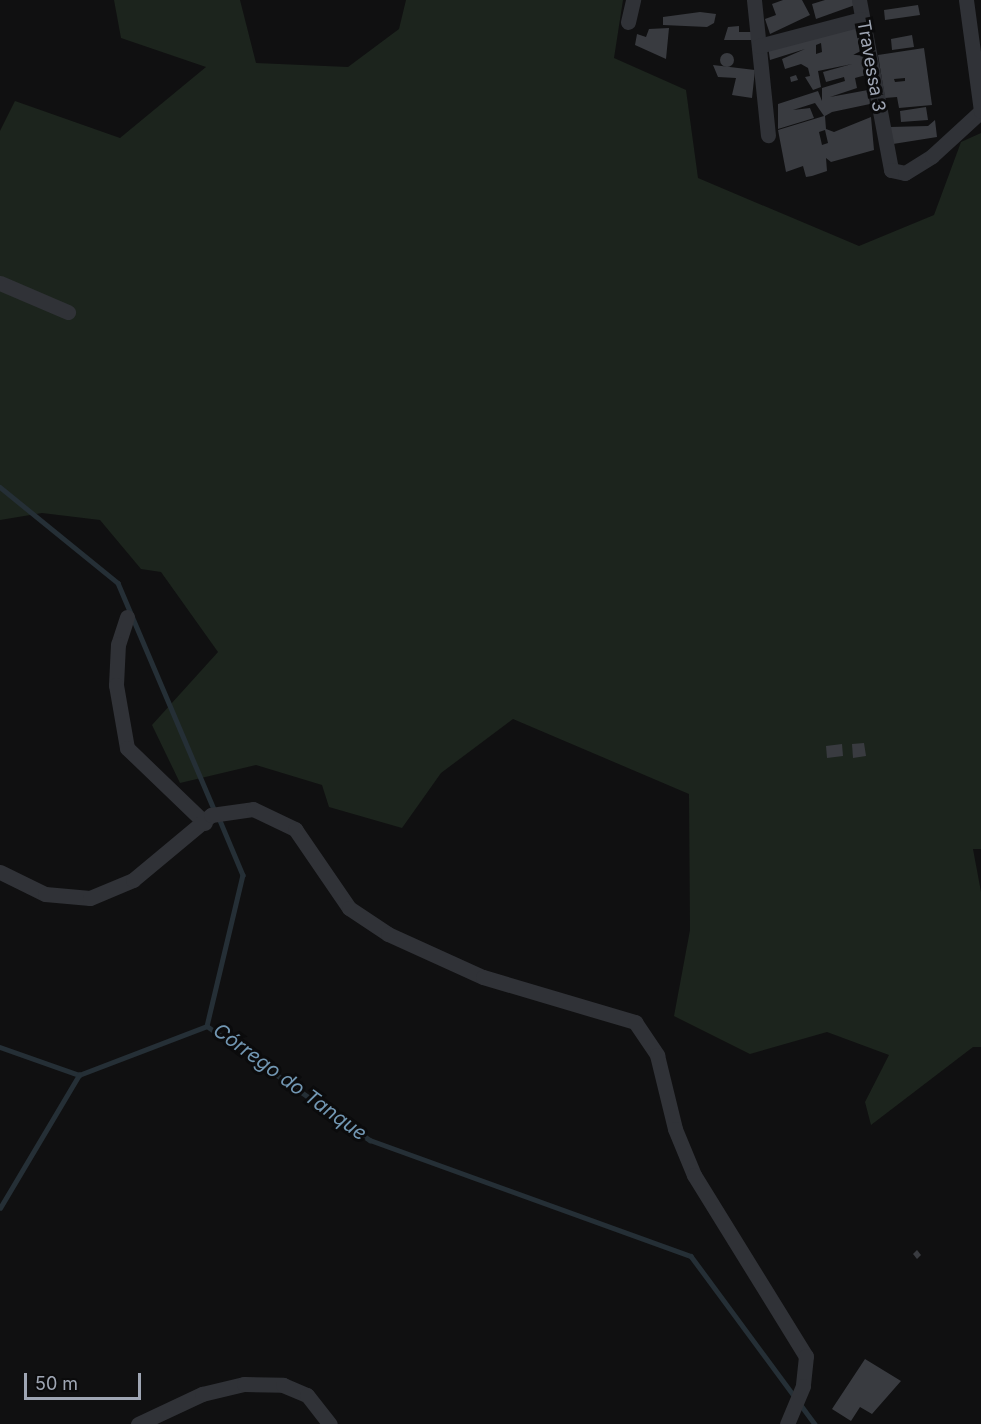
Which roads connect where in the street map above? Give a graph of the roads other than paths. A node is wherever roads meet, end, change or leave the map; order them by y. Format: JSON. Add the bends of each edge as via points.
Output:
{"nodes":[{"id":1,"x":633,"y":0,"type":"edge"},
{"id":2,"x":754,"y":0,"type":"edge"},
{"id":3,"x":859,"y":0,"type":"edge"},
{"id":4,"x":966,"y":0,"type":"edge"},
{"id":5,"x":862,"y":19,"type":"junction"},
{"id":6,"x":628,"y":22,"type":"dead end"},
{"id":7,"x":759,"y":46,"type":"junction"},
{"id":8,"x":980,"y":111,"type":"edge"},
{"id":9,"x":768,"y":135,"type":"dead end"},
{"id":10,"x":0,"y":284,"type":"edge"},
{"id":11,"x":68,"y":312,"type":"dead end"},
{"id":12,"x":127,"y":616,"type":"dead end"},
{"id":13,"x":208,"y":819,"type":"junction"},
{"id":14,"x":0,"y":872,"type":"edge"},
{"id":15,"x":138,"y":1424,"type":"edge"},
{"id":16,"x":330,"y":1424,"type":"edge"},
{"id":17,"x":787,"y":1424,"type":"edge"}],
"edges":[{"from":1,"to":6,"type":"street"},
{"from":2,"to":7,"type":"street"},
{"from":3,"to":5,"type":"street","name":"Travessa 3"},
{"from":4,"to":8,"type":"street"},
{"from":5,"to":7,"type":"street"},
{"from":5,"to":8,"type":"street","name":"Travessa 3","via":[[891,170],[905,173]]},
{"from":7,"to":9,"type":"street"},
{"from":10,"to":11,"type":"street"},
{"from":12,"to":13,"type":"street","via":[[118,644],[116,685],[127,748]]},
{"from":13,"to":14,"type":"street","via":[[133,880],[90,898],[45,894]]},
{"from":13,"to":17,"type":"street","via":[[253,809],[295,829],[349,908],[388,934],[483,977],[627,1017],[643,1029],[657,1055],[675,1129],[694,1175],[798,1337],[806,1356],[803,1386]]},
{"from":15,"to":16,"type":"street","via":[[202,1394],[244,1384],[283,1385],[307,1395]]}]}
